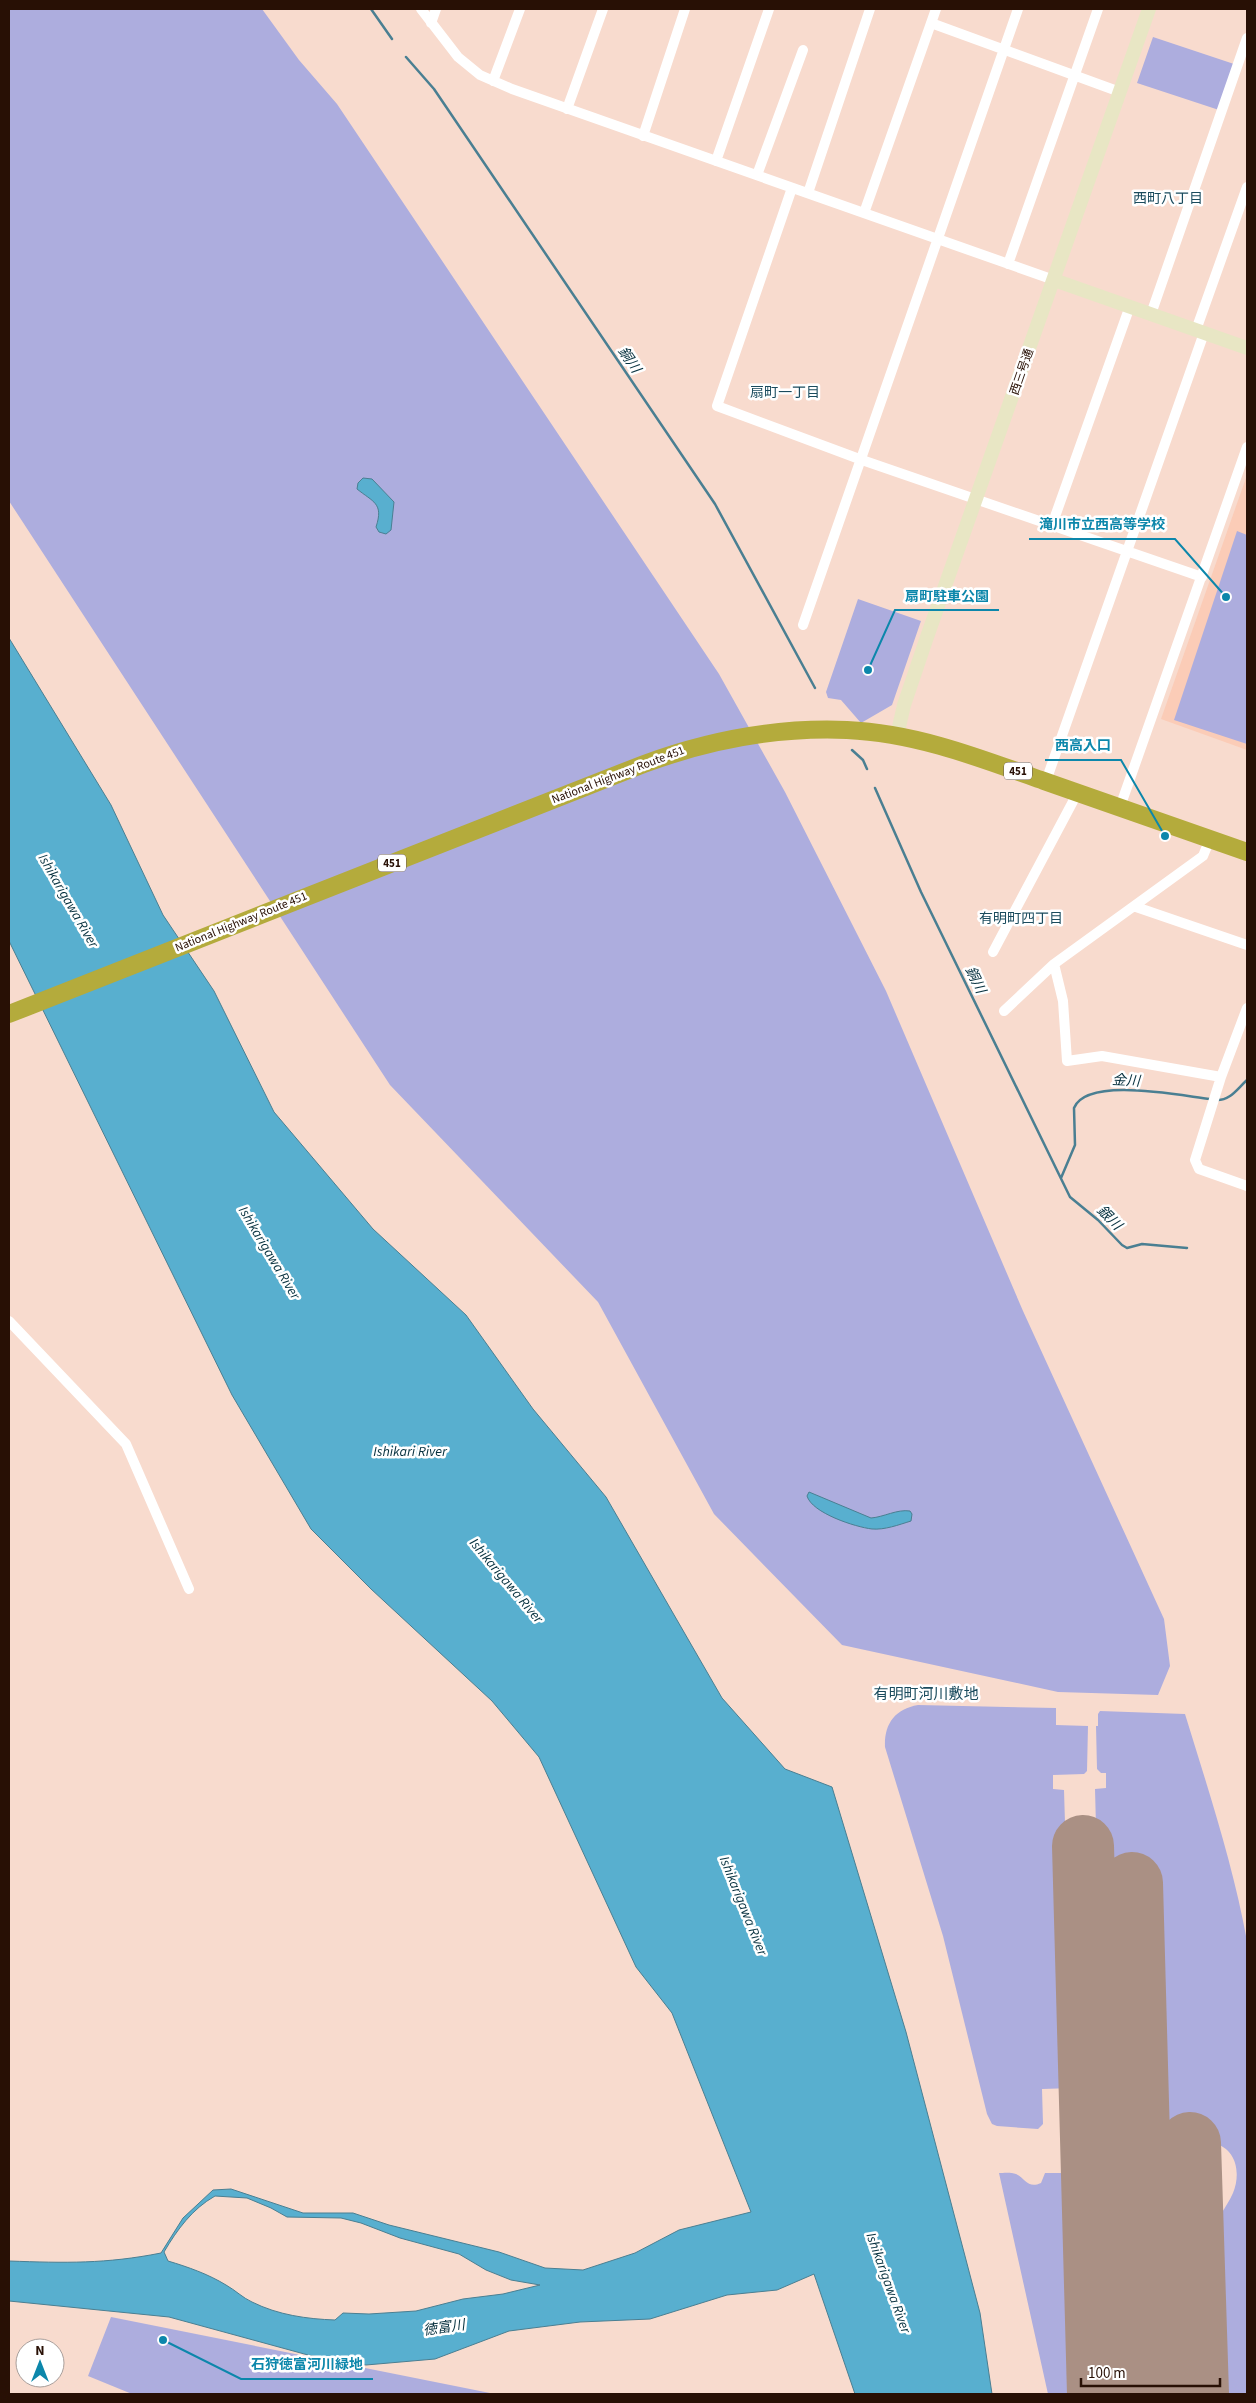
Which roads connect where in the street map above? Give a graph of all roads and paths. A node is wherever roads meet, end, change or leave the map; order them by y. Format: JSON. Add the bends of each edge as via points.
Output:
{"nodes":[{"id":1,"x":420,"y":9,"type":"edge"},
{"id":2,"x":436,"y":9,"type":"edge"},
{"id":3,"x":520,"y":9,"type":"edge"},
{"id":4,"x":603,"y":9,"type":"edge"},
{"id":5,"x":685,"y":9,"type":"edge"},
{"id":6,"x":770,"y":9,"type":"edge"},
{"id":7,"x":870,"y":9,"type":"edge"},
{"id":8,"x":936,"y":9,"type":"edge"},
{"id":9,"x":1018,"y":9,"type":"edge"},
{"id":10,"x":1098,"y":9,"type":"edge"},
{"id":11,"x":1149,"y":9,"type":"edge"},
{"id":12,"x":431,"y":23,"type":"junction"},
{"id":13,"x":931,"y":23,"type":"junction"},
{"id":14,"x":1247,"y":38,"type":"edge"},
{"id":15,"x":803,"y":50,"type":"dead end"},
{"id":16,"x":1004,"y":50,"type":"junction"},
{"id":17,"x":1075,"y":76,"type":"junction"},
{"id":18,"x":493,"y":82,"type":"junction"},
{"id":19,"x":1120,"y":92,"type":"junction"},
{"id":20,"x":567,"y":109,"type":"junction"},
{"id":21,"x":643,"y":136,"type":"junction"},
{"id":22,"x":716,"y":161,"type":"junction"},
{"id":23,"x":757,"y":175,"type":"junction"},
{"id":24,"x":1247,"y":187,"type":"edge"},
{"id":25,"x":792,"y":188,"type":"junction"},
{"id":26,"x":808,"y":193,"type":"junction"},
{"id":27,"x":864,"y":213,"type":"junction"},
{"id":28,"x":940,"y":239,"type":"junction"},
{"id":29,"x":1008,"y":264,"type":"junction"},
{"id":30,"x":1054,"y":280,"type":"junction"},
{"id":31,"x":1130,"y":306,"type":"junction"},
{"id":32,"x":1151,"y":314,"type":"junction"},
{"id":33,"x":1200,"y":331,"type":"junction"},
{"id":34,"x":1247,"y":348,"type":"edge"},
{"id":35,"x":1247,"y":447,"type":"edge"},
{"id":36,"x":862,"y":460,"type":"junction"},
{"id":37,"x":978,"y":499,"type":"junction"},
{"id":38,"x":1052,"y":525,"type":"junction"},
{"id":39,"x":1128,"y":552,"type":"junction"},
{"id":40,"x":1202,"y":578,"type":"junction"},
{"id":41,"x":803,"y":625,"type":"dead end"},
{"id":42,"x":898,"y":736,"type":"junction"},
{"id":43,"x":1046,"y":781,"type":"junction"},
{"id":44,"x":1078,"y":792,"type":"junction"},
{"id":45,"x":1120,"y":807,"type":"junction"},
{"id":46,"x":1210,"y":839,"type":"junction"},
{"id":47,"x":1247,"y":852,"type":"edge"},
{"id":48,"x":1136,"y":907,"type":"junction"},
{"id":49,"x":1247,"y":945,"type":"edge"},
{"id":50,"x":993,"y":952,"type":"dead end"},
{"id":51,"x":1054,"y":964,"type":"junction"},
{"id":52,"x":1247,"y":1008,"type":"edge"},
{"id":53,"x":1004,"y":1011,"type":"dead end"},
{"id":54,"x":9,"y":1014,"type":"edge"},
{"id":55,"x":1221,"y":1076,"type":"junction"},
{"id":56,"x":1247,"y":1186,"type":"edge"},
{"id":57,"x":9,"y":1321,"type":"edge"},
{"id":58,"x":189,"y":1589,"type":"dead end"}],
"edges":[{"from":1,"to":12,"type":"street"},
{"from":2,"to":12,"type":"street"},
{"from":3,"to":18,"type":"street"},
{"from":4,"to":20,"type":"street"},
{"from":5,"to":21,"type":"street"},
{"from":6,"to":22,"type":"street"},
{"from":7,"to":26,"type":"street"},
{"from":8,"to":13,"type":"street"},
{"from":9,"to":16,"type":"street"},
{"from":10,"to":17,"type":"street"},
{"from":11,"to":19,"type":"street","name":"西三号通"},
{"from":12,"to":18,"type":"street","via":[[458,57]]},
{"from":13,"to":16,"type":"street"},
{"from":13,"to":27,"type":"street"},
{"from":14,"to":32,"type":"street"},
{"from":15,"to":23,"type":"street"},
{"from":16,"to":17,"type":"street"},
{"from":16,"to":28,"type":"street"},
{"from":17,"to":19,"type":"street"},
{"from":17,"to":29,"type":"street"},
{"from":18,"to":20,"type":"street"},
{"from":19,"to":30,"type":"street","name":"西三号通"},
{"from":20,"to":21,"type":"street"},
{"from":21,"to":22,"type":"street"},
{"from":22,"to":23,"type":"street"},
{"from":23,"to":25,"type":"street"},
{"from":24,"to":33,"type":"street"},
{"from":25,"to":26,"type":"street"},
{"from":25,"to":36,"type":"street","via":[[717,406]]},
{"from":26,"to":27,"type":"street"},
{"from":27,"to":28,"type":"street"},
{"from":28,"to":29,"type":"street"},
{"from":28,"to":36,"type":"street"},
{"from":29,"to":30,"type":"street"},
{"from":30,"to":31,"type":"street"},
{"from":30,"to":37,"type":"street","name":"西三号通"},
{"from":31,"to":32,"type":"street"},
{"from":31,"to":38,"type":"street"},
{"from":32,"to":33,"type":"street"},
{"from":33,"to":34,"type":"street"},
{"from":33,"to":39,"type":"street"},
{"from":35,"to":40,"type":"street"},
{"from":36,"to":37,"type":"street"},
{"from":36,"to":41,"type":"street"},
{"from":37,"to":38,"type":"street"},
{"from":37,"to":42,"type":"street","name":"西三号通","via":[[904,705]]},
{"from":38,"to":39,"type":"street"},
{"from":39,"to":40,"type":"street"},
{"from":39,"to":43,"type":"street"},
{"from":40,"to":45,"type":"street"},
{"from":42,"to":43,"type":"highway","name":"National Highway Route 451","number":"451","via":[[971,755]]},
{"from":42,"to":54,"type":"highway","name":"National Highway Route 451","number":"451","via":[[848,730],[781,732],[678,751]]},
{"from":43,"to":44,"type":"highway","name":"National Highway Route 451","number":"451"},
{"from":44,"to":45,"type":"highway","name":"National Highway Route 451","number":"451"},
{"from":44,"to":50,"type":"street"},
{"from":45,"to":46,"type":"highway","name":"National Highway Route 451","number":"451"},
{"from":46,"to":47,"type":"highway","name":"National Highway Route 451","number":"451"},
{"from":46,"to":48,"type":"street","via":[[1203,856]]},
{"from":48,"to":49,"type":"street"},
{"from":48,"to":51,"type":"street"},
{"from":51,"to":53,"type":"street"},
{"from":51,"to":55,"type":"street","via":[[1063,1001],[1067,1061],[1102,1056]]},
{"from":52,"to":55,"type":"street"},
{"from":55,"to":56,"type":"street","via":[[1196,1153],[1196,1165]]},
{"from":57,"to":58,"type":"street","via":[[126,1444]]}]}
